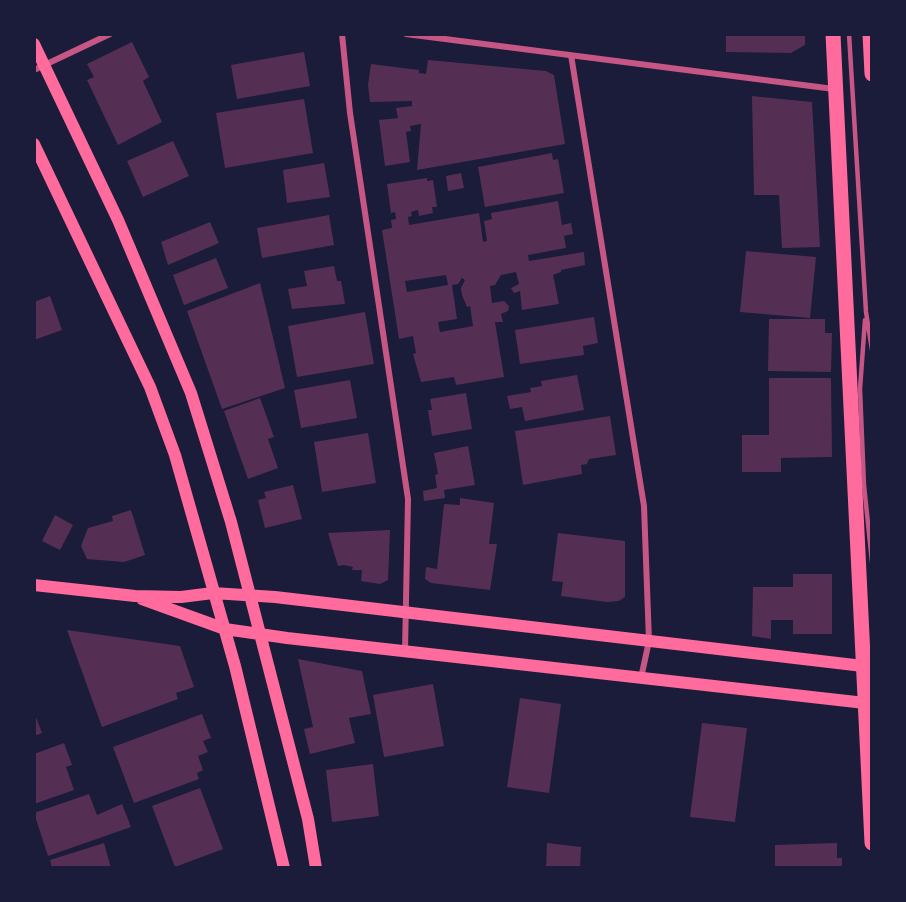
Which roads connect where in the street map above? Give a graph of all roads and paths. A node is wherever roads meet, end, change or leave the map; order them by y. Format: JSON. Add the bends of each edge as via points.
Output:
{"nodes":[{"id":1,"x":110,"y":34,"type":"edge"},
{"id":2,"x":342,"y":34,"type":"edge"},
{"id":3,"x":406,"y":34,"type":"edge"},
{"id":4,"x":833,"y":34,"type":"edge"},
{"id":5,"x":849,"y":34,"type":"edge"},
{"id":6,"x":870,"y":34,"type":"edge"},
{"id":7,"x":34,"y":44,"type":"edge"},
{"id":8,"x":572,"y":55,"type":"junction"},
{"id":9,"x":40,"y":68,"type":"edge"},
{"id":10,"x":872,"y":74,"type":"edge"},
{"id":11,"x":836,"y":89,"type":"junction"},
{"id":12,"x":34,"y":144,"type":"edge"},
{"id":13,"x":866,"y":312,"type":"junction"},
{"id":14,"x":872,"y":350,"type":"edge"},
{"id":15,"x":871,"y":542,"type":"edge"},
{"id":16,"x":872,"y":562,"type":"edge"},
{"id":17,"x":34,"y":585,"type":"edge"},
{"id":18,"x":213,"y":593,"type":"junction"},
{"id":19,"x":249,"y":595,"type":"junction"},
{"id":20,"x":135,"y":596,"type":"junction"},
{"id":21,"x":405,"y":613,"type":"junction"},
{"id":22,"x":225,"y":629,"type":"junction"},
{"id":23,"x":258,"y":633,"type":"junction"},
{"id":24,"x":649,"y":641,"type":"junction"},
{"id":25,"x":405,"y":651,"type":"junction"},
{"id":26,"x":867,"y":665,"type":"edge"},
{"id":27,"x":641,"y":678,"type":"junction"},
{"id":28,"x":868,"y":702,"type":"edge"},
{"id":29,"x":872,"y":843,"type":"edge"},
{"id":30,"x":284,"y":867,"type":"edge"},
{"id":31,"x":316,"y":867,"type":"edge"}],
"edges":[{"from":1,"to":9,"type":"street"},
{"from":2,"to":21,"type":"street","via":[[408,499]]},
{"from":3,"to":8,"type":"street"},
{"from":4,"to":11,"type":"main road"},
{"from":5,"to":13,"type":"lane"},
{"from":6,"to":10,"type":"main road"},
{"from":7,"to":9,"type":"main road"},
{"from":8,"to":11,"type":"street"},
{"from":8,"to":24,"type":"street","via":[[644,506]]},
{"from":9,"to":19,"type":"main road","via":[[118,220],[190,393],[231,522]]},
{"from":11,"to":26,"type":"main road"},
{"from":12,"to":18,"type":"main road","via":[[150,387],[175,455]]},
{"from":13,"to":14,"type":"lane"},
{"from":13,"to":15,"type":"lane","via":[[860,389]]},
{"from":15,"to":16,"type":"lane"},
{"from":17,"to":20,"type":"main road"},
{"from":18,"to":19,"type":"main road"},
{"from":18,"to":20,"type":"main road"},
{"from":18,"to":22,"type":"main road"},
{"from":19,"to":21,"type":"main road"},
{"from":19,"to":23,"type":"main road"},
{"from":20,"to":22,"type":"main road"},
{"from":21,"to":24,"type":"main road"},
{"from":21,"to":25,"type":"street"},
{"from":22,"to":23,"type":"main road"},
{"from":22,"to":30,"type":"main road"},
{"from":23,"to":25,"type":"main road"},
{"from":23,"to":31,"type":"main road","via":[[308,819]]},
{"from":24,"to":26,"type":"main road"},
{"from":24,"to":27,"type":"street"},
{"from":25,"to":27,"type":"main road"},
{"from":26,"to":28,"type":"main road"},
{"from":27,"to":28,"type":"main road"},
{"from":28,"to":29,"type":"main road"}]}
